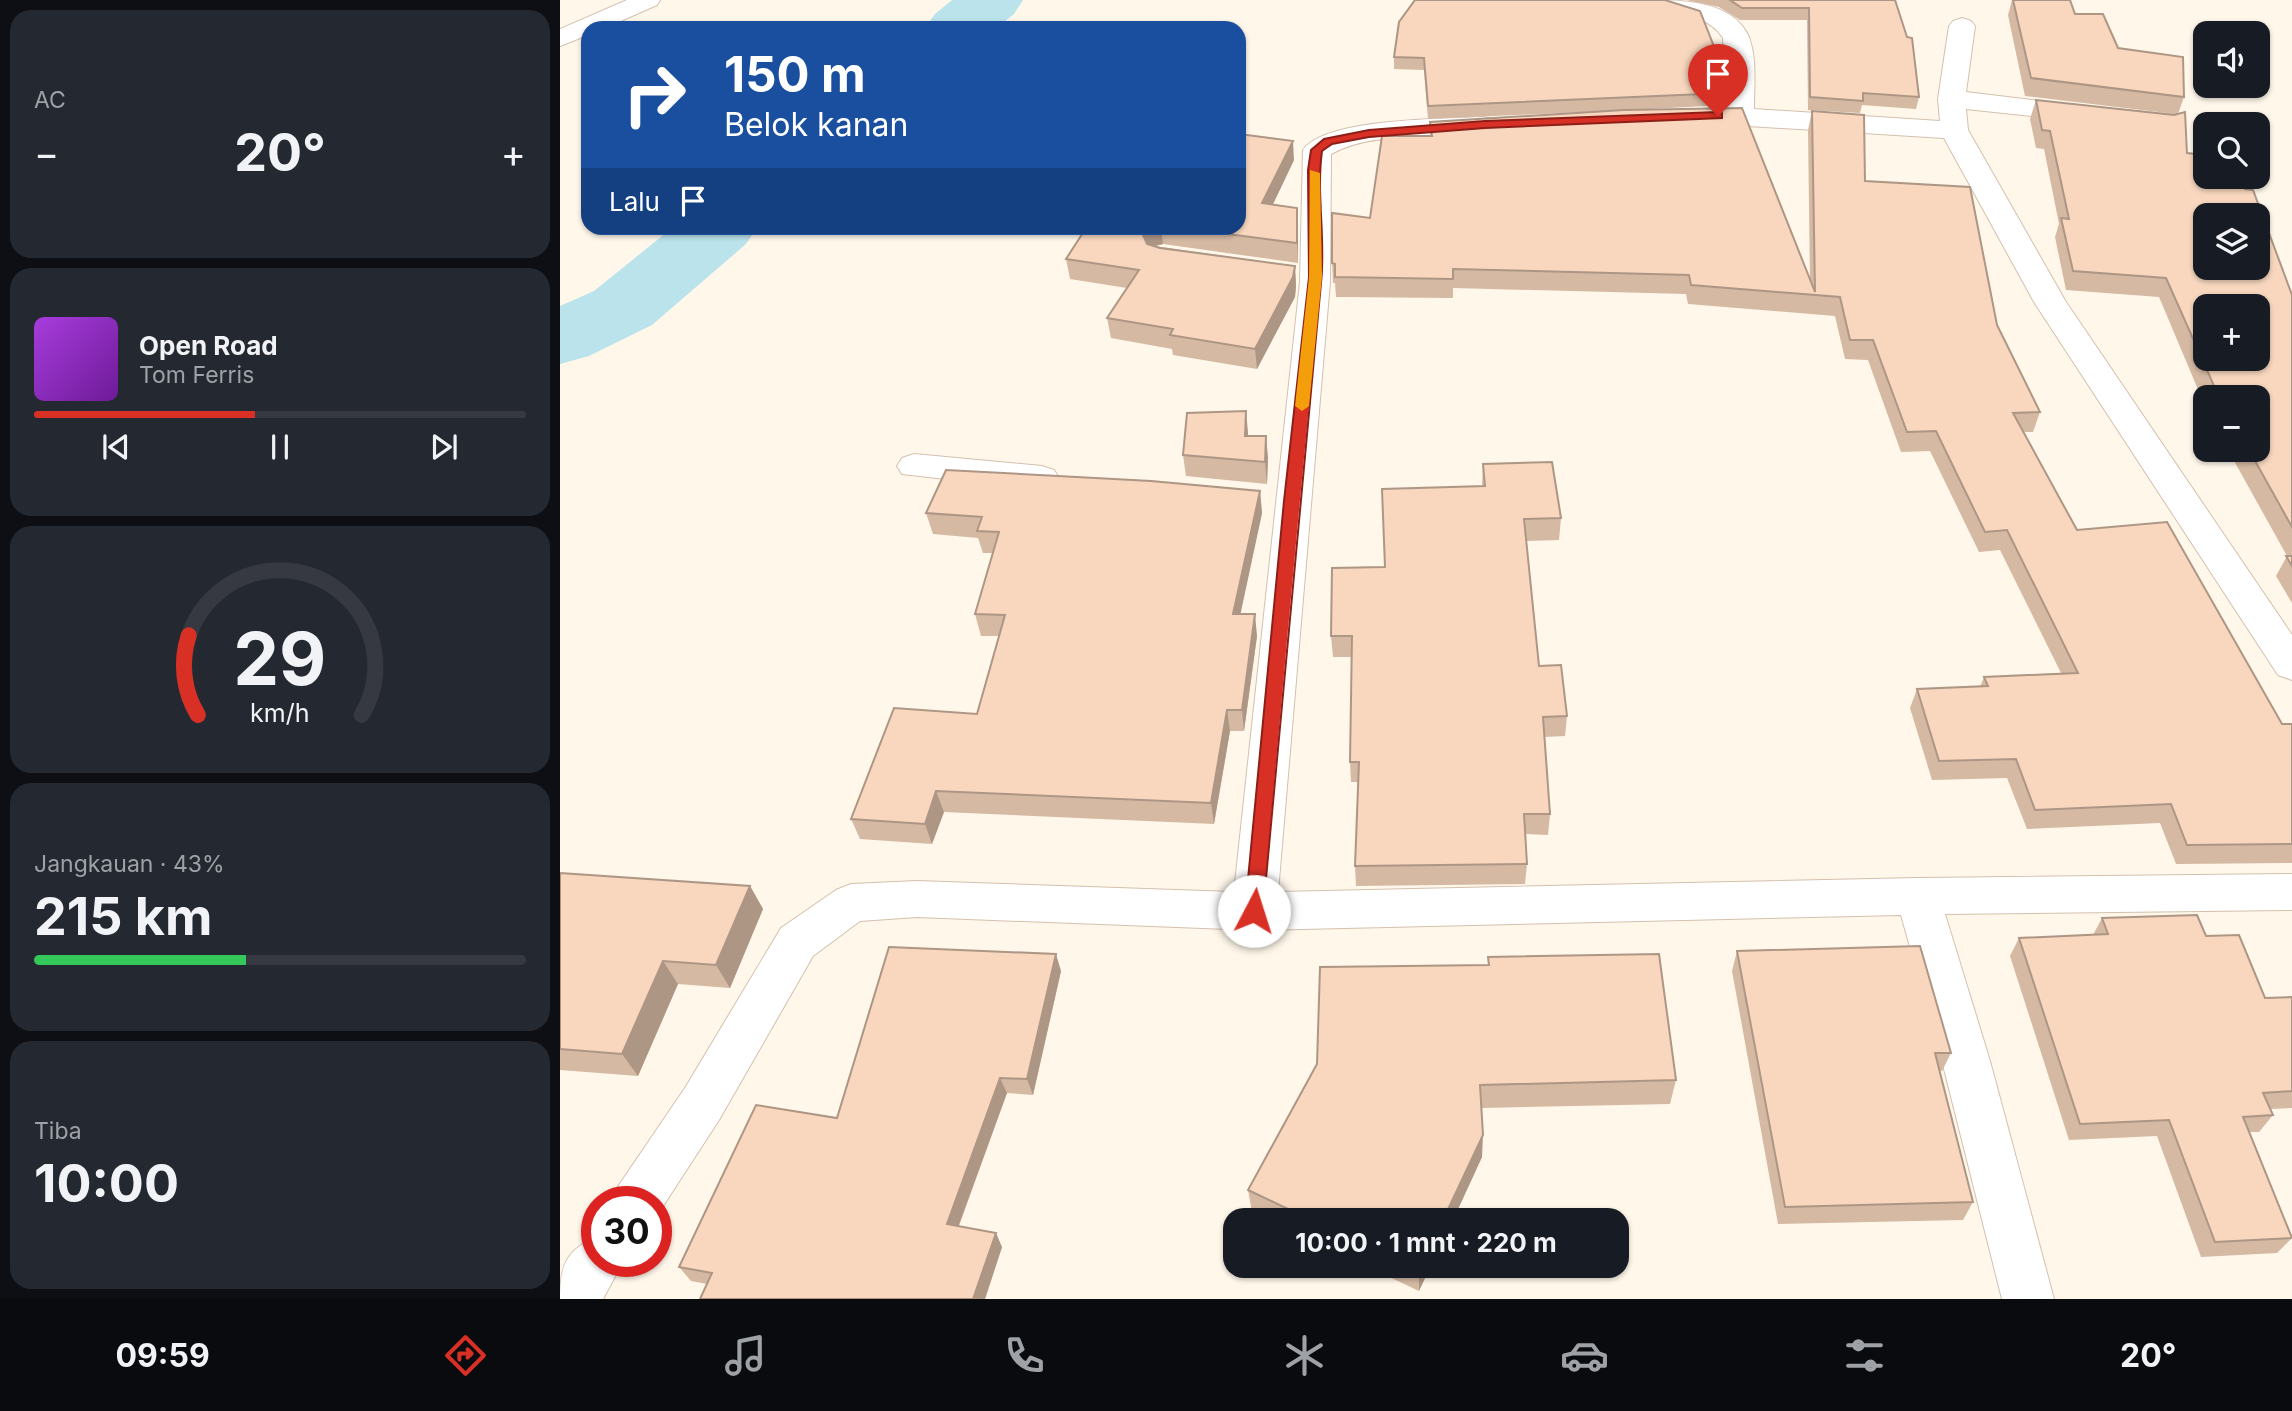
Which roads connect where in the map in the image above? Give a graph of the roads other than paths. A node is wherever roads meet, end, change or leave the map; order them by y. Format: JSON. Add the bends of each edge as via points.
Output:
{"nodes":[{"id":1,"x":648,"y":0,"type":"edge"},
{"id":2,"x":1659,"y":0,"type":"edge"},
{"id":3,"x":598,"y":21,"type":"edge"},
{"id":4,"x":1962,"y":26,"type":"dead end"},
{"id":5,"x":581,"y":28,"type":"edge"},
{"id":6,"x":560,"y":37,"type":"edge"},
{"id":7,"x":1953,"y":115,"type":"junction"},
{"id":8,"x":1741,"y":116,"type":"junction"},
{"id":9,"x":1669,"y":117,"type":"edge"},
{"id":10,"x":2113,"y":117,"type":"edge"},
{"id":11,"x":1511,"y":124,"type":"edge"},
{"id":12,"x":915,"y":466,"type":"dead end"},
{"id":13,"x":1076,"y":481,"type":"edge"},
{"id":14,"x":2292,"y":665,"type":"edge"},
{"id":15,"x":2292,"y":892,"type":"edge"},
{"id":16,"x":1918,"y":896,"type":"junction"},
{"id":17,"x":1254,"y":911,"type":"junction"},
{"id":18,"x":648,"y":1186,"type":"edge"},
{"id":19,"x":587,"y":1277,"type":"edge"},
{"id":20,"x":572,"y":1299,"type":"edge"},
{"id":21,"x":2028,"y":1299,"type":"edge"}],
"edges":[{"from":1,"to":3,"type":"street"},
{"from":2,"to":8,"type":"street","via":[[1704,12],[1736,36]]},
{"from":4,"to":7,"type":"street"},
{"from":5,"to":6,"type":"street"},
{"from":7,"to":8,"type":"street"},
{"from":7,"to":10,"type":"street"},
{"from":7,"to":14,"type":"street","via":[[2050,302]]},
{"from":8,"to":9,"type":"street"},
{"from":11,"to":17,"type":"street","via":[[1369,134],[1328,141],[1317,150],[1278,500]]},
{"from":12,"to":13,"type":"street"},
{"from":15,"to":16,"type":"street"},
{"from":16,"to":17,"type":"street"},
{"from":16,"to":21,"type":"street"},
{"from":17,"to":18,"type":"street","via":[[917,899],[851,904],[797,942],[702,1104]]},
{"from":19,"to":20,"type":"street"}]}
